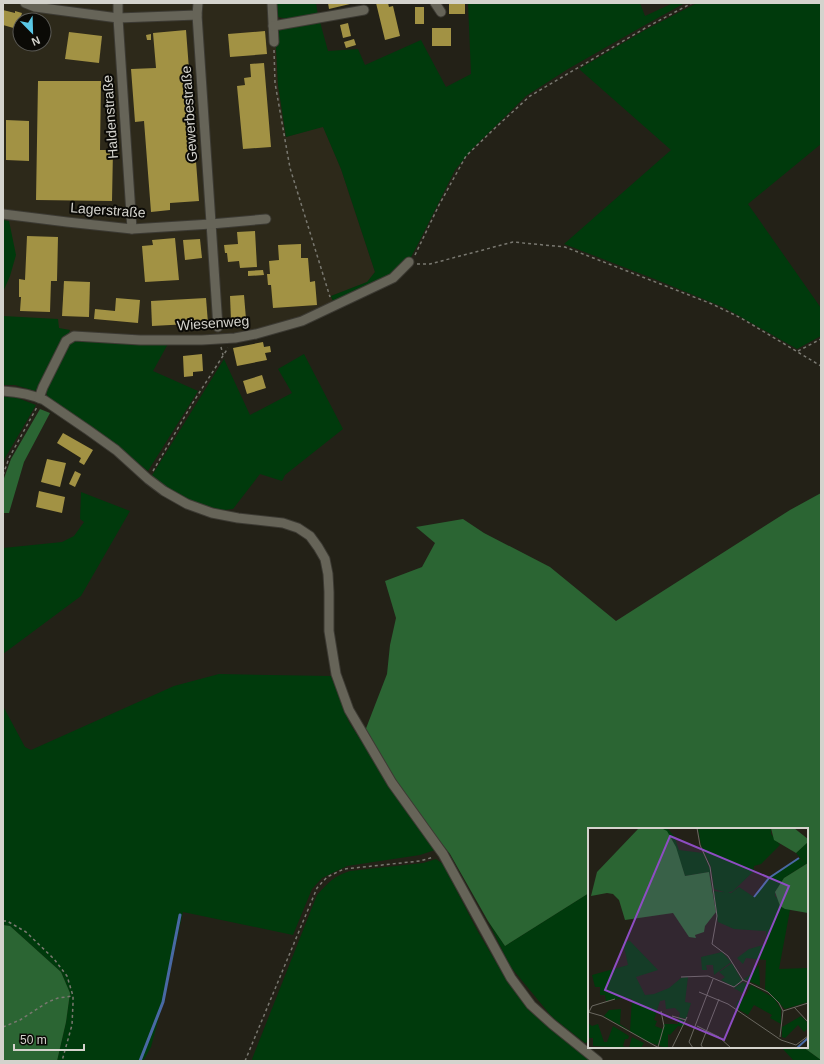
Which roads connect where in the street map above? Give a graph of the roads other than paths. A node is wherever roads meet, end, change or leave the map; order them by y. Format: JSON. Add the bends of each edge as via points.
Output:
{"nodes":[{"id":1,"x":25,"y":3,"type":"edge"},
{"id":2,"x":118,"y":3,"type":"edge"},
{"id":3,"x":198,"y":3,"type":"edge"},
{"id":4,"x":272,"y":3,"type":"edge"},
{"id":5,"x":435,"y":3,"type":"edge"},
{"id":6,"x":364,"y":10,"type":"dead end"},
{"id":7,"x":441,"y":12,"type":"dead end"},
{"id":8,"x":197,"y":15,"type":"junction"},
{"id":9,"x":118,"y":18,"type":"junction"},
{"id":10,"x":274,"y":26,"type":"junction"},
{"id":11,"x":274,"y":42,"type":"road end"},
{"id":12,"x":3,"y":214,"type":"edge"},
{"id":13,"x":266,"y":219,"type":"dead end"},
{"id":14,"x":211,"y":224,"type":"junction"},
{"id":15,"x":132,"y":228,"type":"junction"},
{"id":16,"x":409,"y":262,"type":"road end"},
{"id":17,"x":218,"y":327,"type":"dead end"},
{"id":18,"x":3,"y":391,"type":"edge"},
{"id":19,"x":40,"y":398,"type":"junction"},
{"id":20,"x":598,"y":1061,"type":"edge"}],
"edges":[{"from":1,"to":9,"type":"street"},
{"from":2,"to":9,"type":"street","name":"Haldenstraße"},
{"from":3,"to":8,"type":"street","name":"Gewerbestraße"},
{"from":4,"to":10,"type":"street"},
{"from":5,"to":7,"type":"street"},
{"from":6,"to":10,"type":"street"},
{"from":8,"to":9,"type":"street"},
{"from":8,"to":14,"type":"street","name":"Gewerbestraße"},
{"from":9,"to":15,"type":"street","name":"Haldenstraße"},
{"from":10,"to":11,"type":"street"},
{"from":12,"to":15,"type":"street","name":"Lagerstraße"},
{"from":13,"to":14,"type":"street","name":"Lagerstraße"},
{"from":14,"to":15,"type":"street","name":"Lagerstraße"},
{"from":14,"to":17,"type":"street"},
{"from":16,"to":19,"type":"street","name":"Wiesenweg","via":[[393,278],[331,308],[302,321],[256,334],[202,340],[74,336],[66,342],[43,386]]},
{"from":18,"to":19,"type":"street"},
{"from":19,"to":20,"type":"street","via":[[116,450],[164,491],[187,504],[212,513],[283,523],[298,528],[310,536],[325,559],[328,574],[329,631],[336,674],[349,710],[392,783],[443,854],[511,978],[531,1005]]}]}
